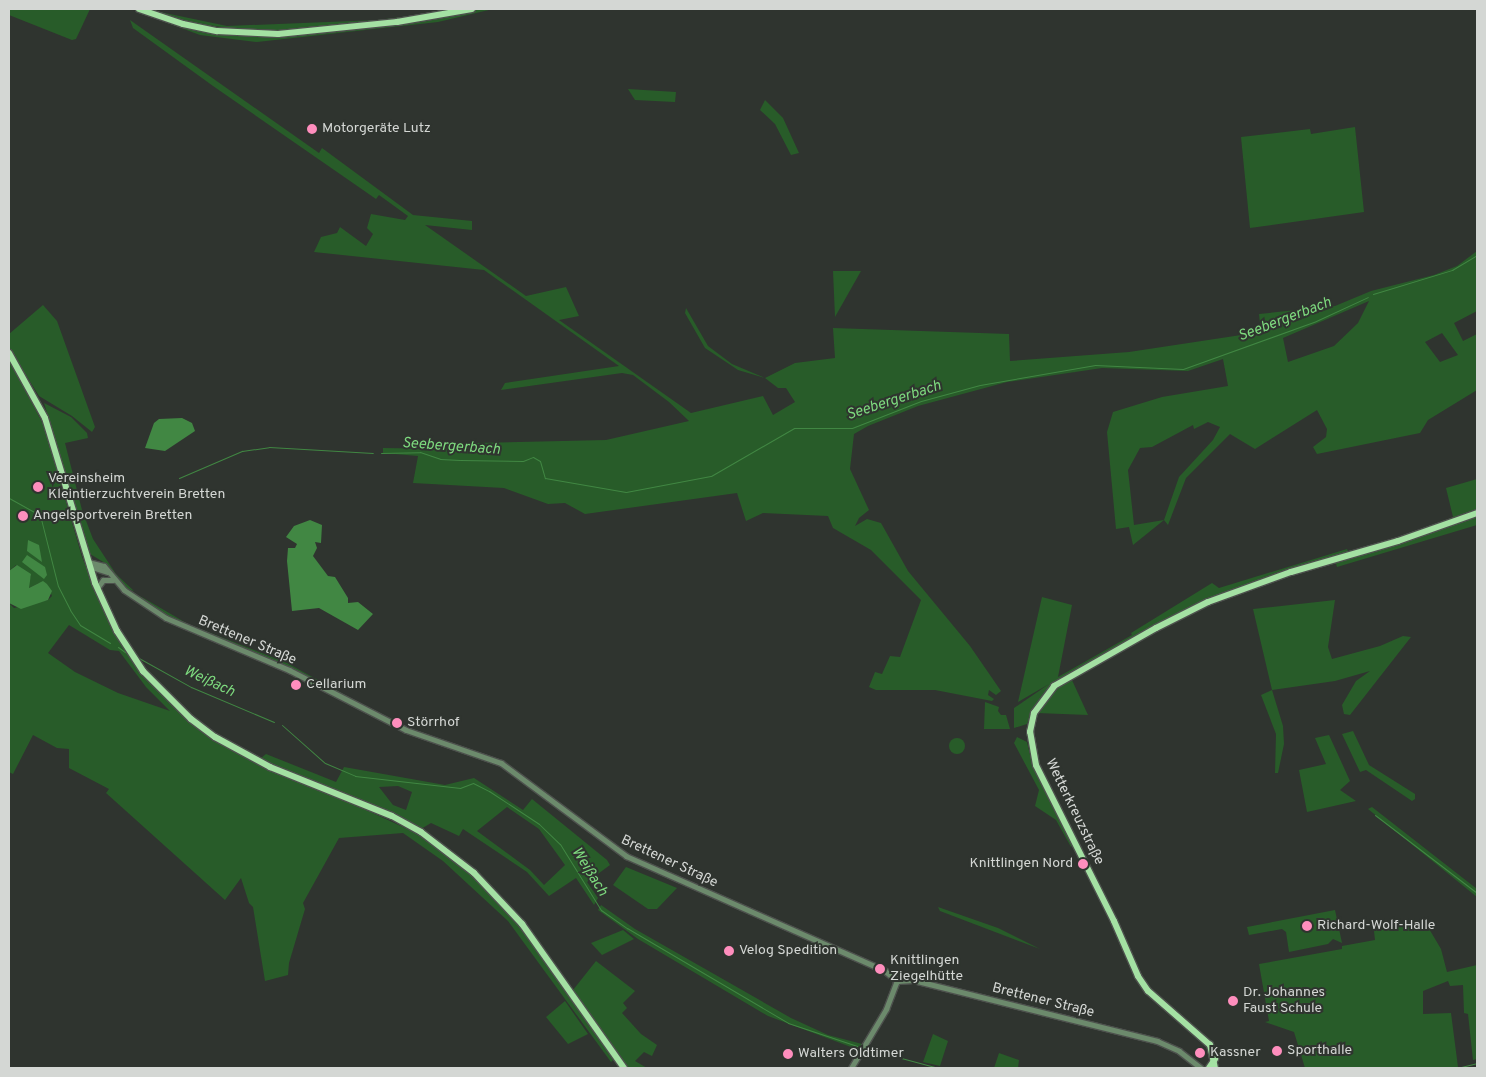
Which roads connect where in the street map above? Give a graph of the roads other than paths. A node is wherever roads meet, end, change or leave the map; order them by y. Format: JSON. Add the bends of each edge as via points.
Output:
{"nodes":[{"id":1,"x":139,"y":9,"type":"edge"},
{"id":2,"x":472,"y":9,"type":"edge"},
{"id":3,"x":9,"y":353,"type":"edge"},
{"id":4,"x":1477,"y":513,"type":"edge"},
{"id":5,"x":88,"y":564,"type":"junction"},
{"id":6,"x":114,"y":580,"type":"junction"},
{"id":7,"x":97,"y":589,"type":"junction"},
{"id":8,"x":897,"y":981,"type":"junction"},
{"id":9,"x":1215,"y":1059,"type":"junction"},
{"id":10,"x":624,"y":1068,"type":"edge"},
{"id":11,"x":851,"y":1068,"type":"edge"},
{"id":12,"x":1201,"y":1068,"type":"edge"},
{"id":13,"x":1209,"y":1068,"type":"edge"},
{"id":14,"x":1215,"y":1068,"type":"edge"}],
"edges":[{"from":1,"to":2,"type":"main road","via":[[183,24],[278,34],[397,22]]},
{"from":3,"to":5,"type":"main road","via":[[45,418]]},
{"from":4,"to":9,"type":"main road","name":"Wetterkreuzstraße","via":[[1222,596],[1156,628],[1054,686],[1038,704],[1031,724],[1031,749],[1036,765],[1144,986],[1204,1038]]},
{"from":5,"to":6,"type":"street","name":"Brettener Straße","via":[[108,573]]},
{"from":5,"to":7,"type":"main road"},
{"from":6,"to":7,"type":"street","via":[[103,580]]},
{"from":6,"to":8,"type":"street","name":"Brettener Straße","via":[[134,598],[166,618],[289,670],[406,730],[501,763],[633,860],[885,971]]},
{"from":7,"to":10,"type":"main road","via":[[122,639],[158,688],[215,737],[292,776],[392,816],[421,832],[474,873],[522,924]]},
{"from":8,"to":11,"type":"street","via":[[886,1009]]},
{"from":8,"to":12,"type":"street","name":"Brettener Straße","via":[[913,980],[1157,1041],[1179,1051]]},
{"from":9,"to":13,"type":"main road"},
{"from":9,"to":14,"type":"main road"}]}
